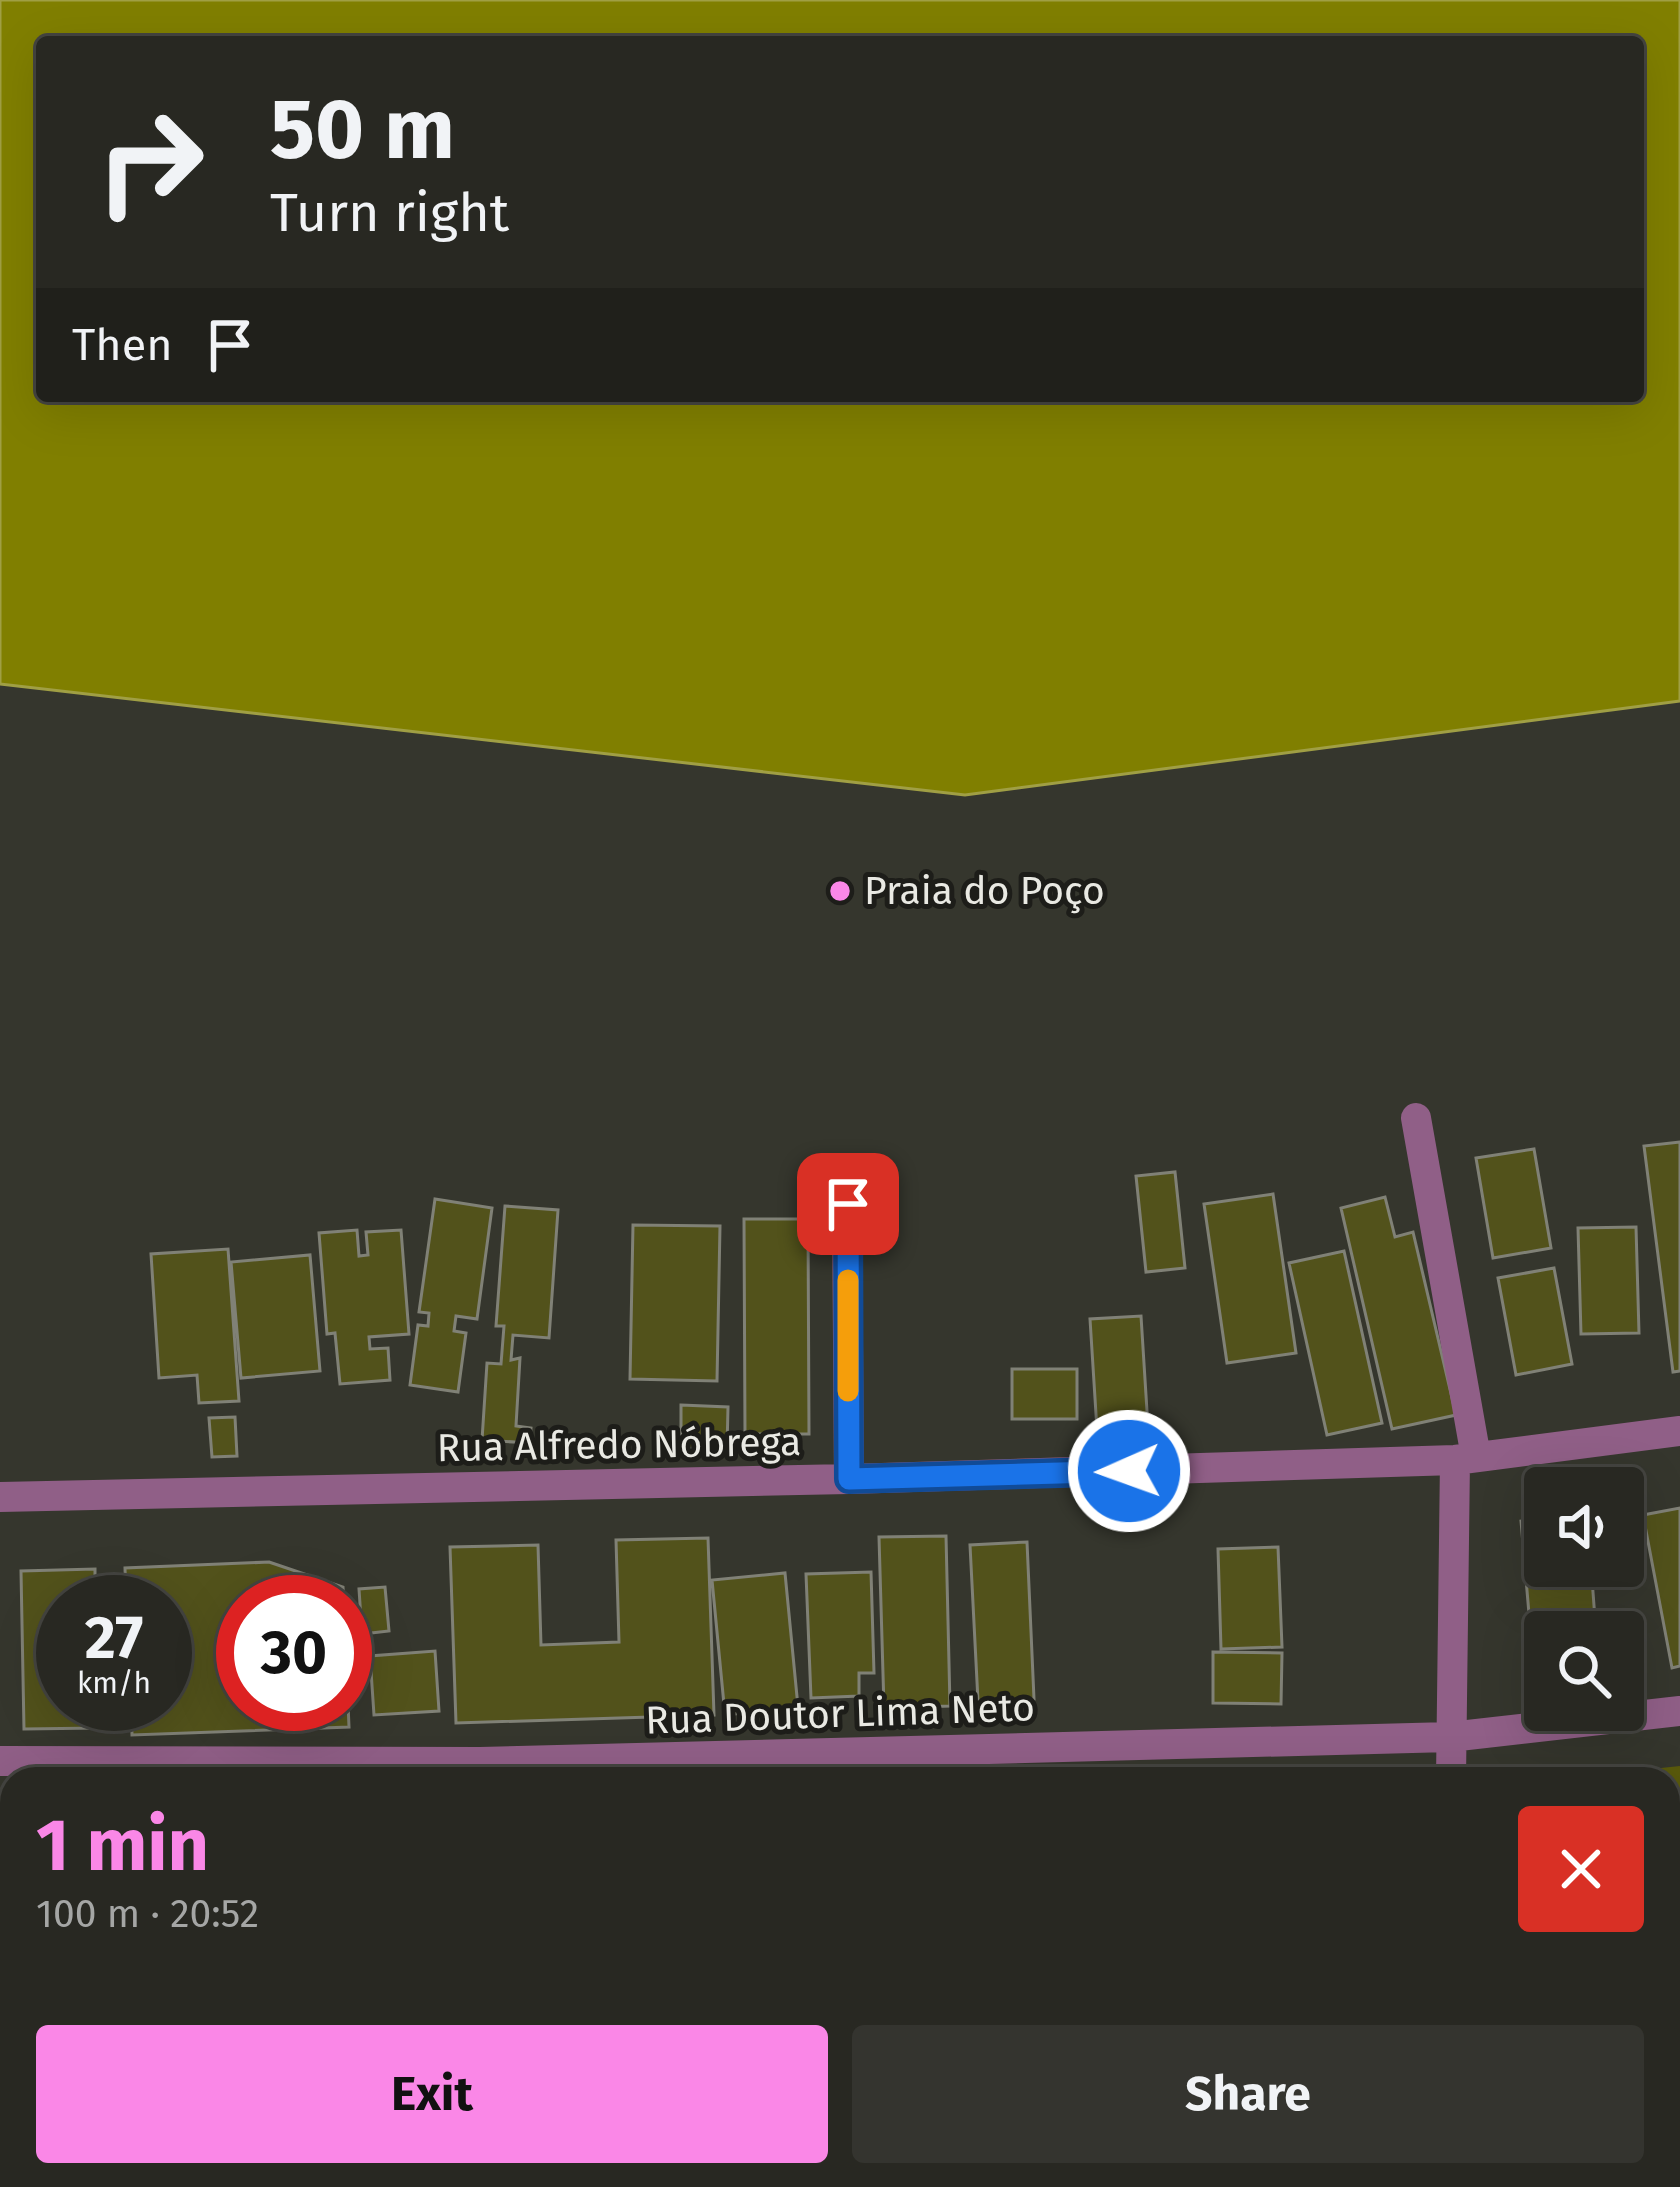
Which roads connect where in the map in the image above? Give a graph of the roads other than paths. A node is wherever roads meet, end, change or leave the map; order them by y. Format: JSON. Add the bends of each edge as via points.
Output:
{"nodes":[{"id":1,"x":1416,"y":1118,"type":"dead end"},
{"id":2,"x":848,"y":1204,"type":"dead end"},
{"id":3,"x":1680,"y":1431,"type":"edge"},
{"id":4,"x":1465,"y":1459,"type":"junction"},
{"id":5,"x":849,"y":1479,"type":"junction"},
{"id":6,"x":0,"y":1497,"type":"edge"},
{"id":7,"x":1680,"y":1712,"type":"edge"},
{"id":8,"x":1450,"y":1736,"type":"junction"},
{"id":9,"x":0,"y":1761,"type":"edge"},
{"id":10,"x":1450,"y":1767,"type":"edge"}],
"edges":[{"from":1,"to":4,"type":"street"},
{"from":2,"to":5,"type":"street"},
{"from":3,"to":4,"type":"street","name":"Rua Alfredo Nóbrega"},
{"from":4,"to":5,"type":"street","name":"Rua Alfredo Nóbrega"},
{"from":4,"to":8,"type":"street"},
{"from":5,"to":6,"type":"street","name":"Rua Alfredo Nóbrega"},
{"from":7,"to":8,"type":"street","name":"Rua Doutor Lima Neto"},
{"from":8,"to":9,"type":"street","name":"Rua Doutor Lima Neto","via":[[480,1762]]},
{"from":8,"to":10,"type":"street"}]}
